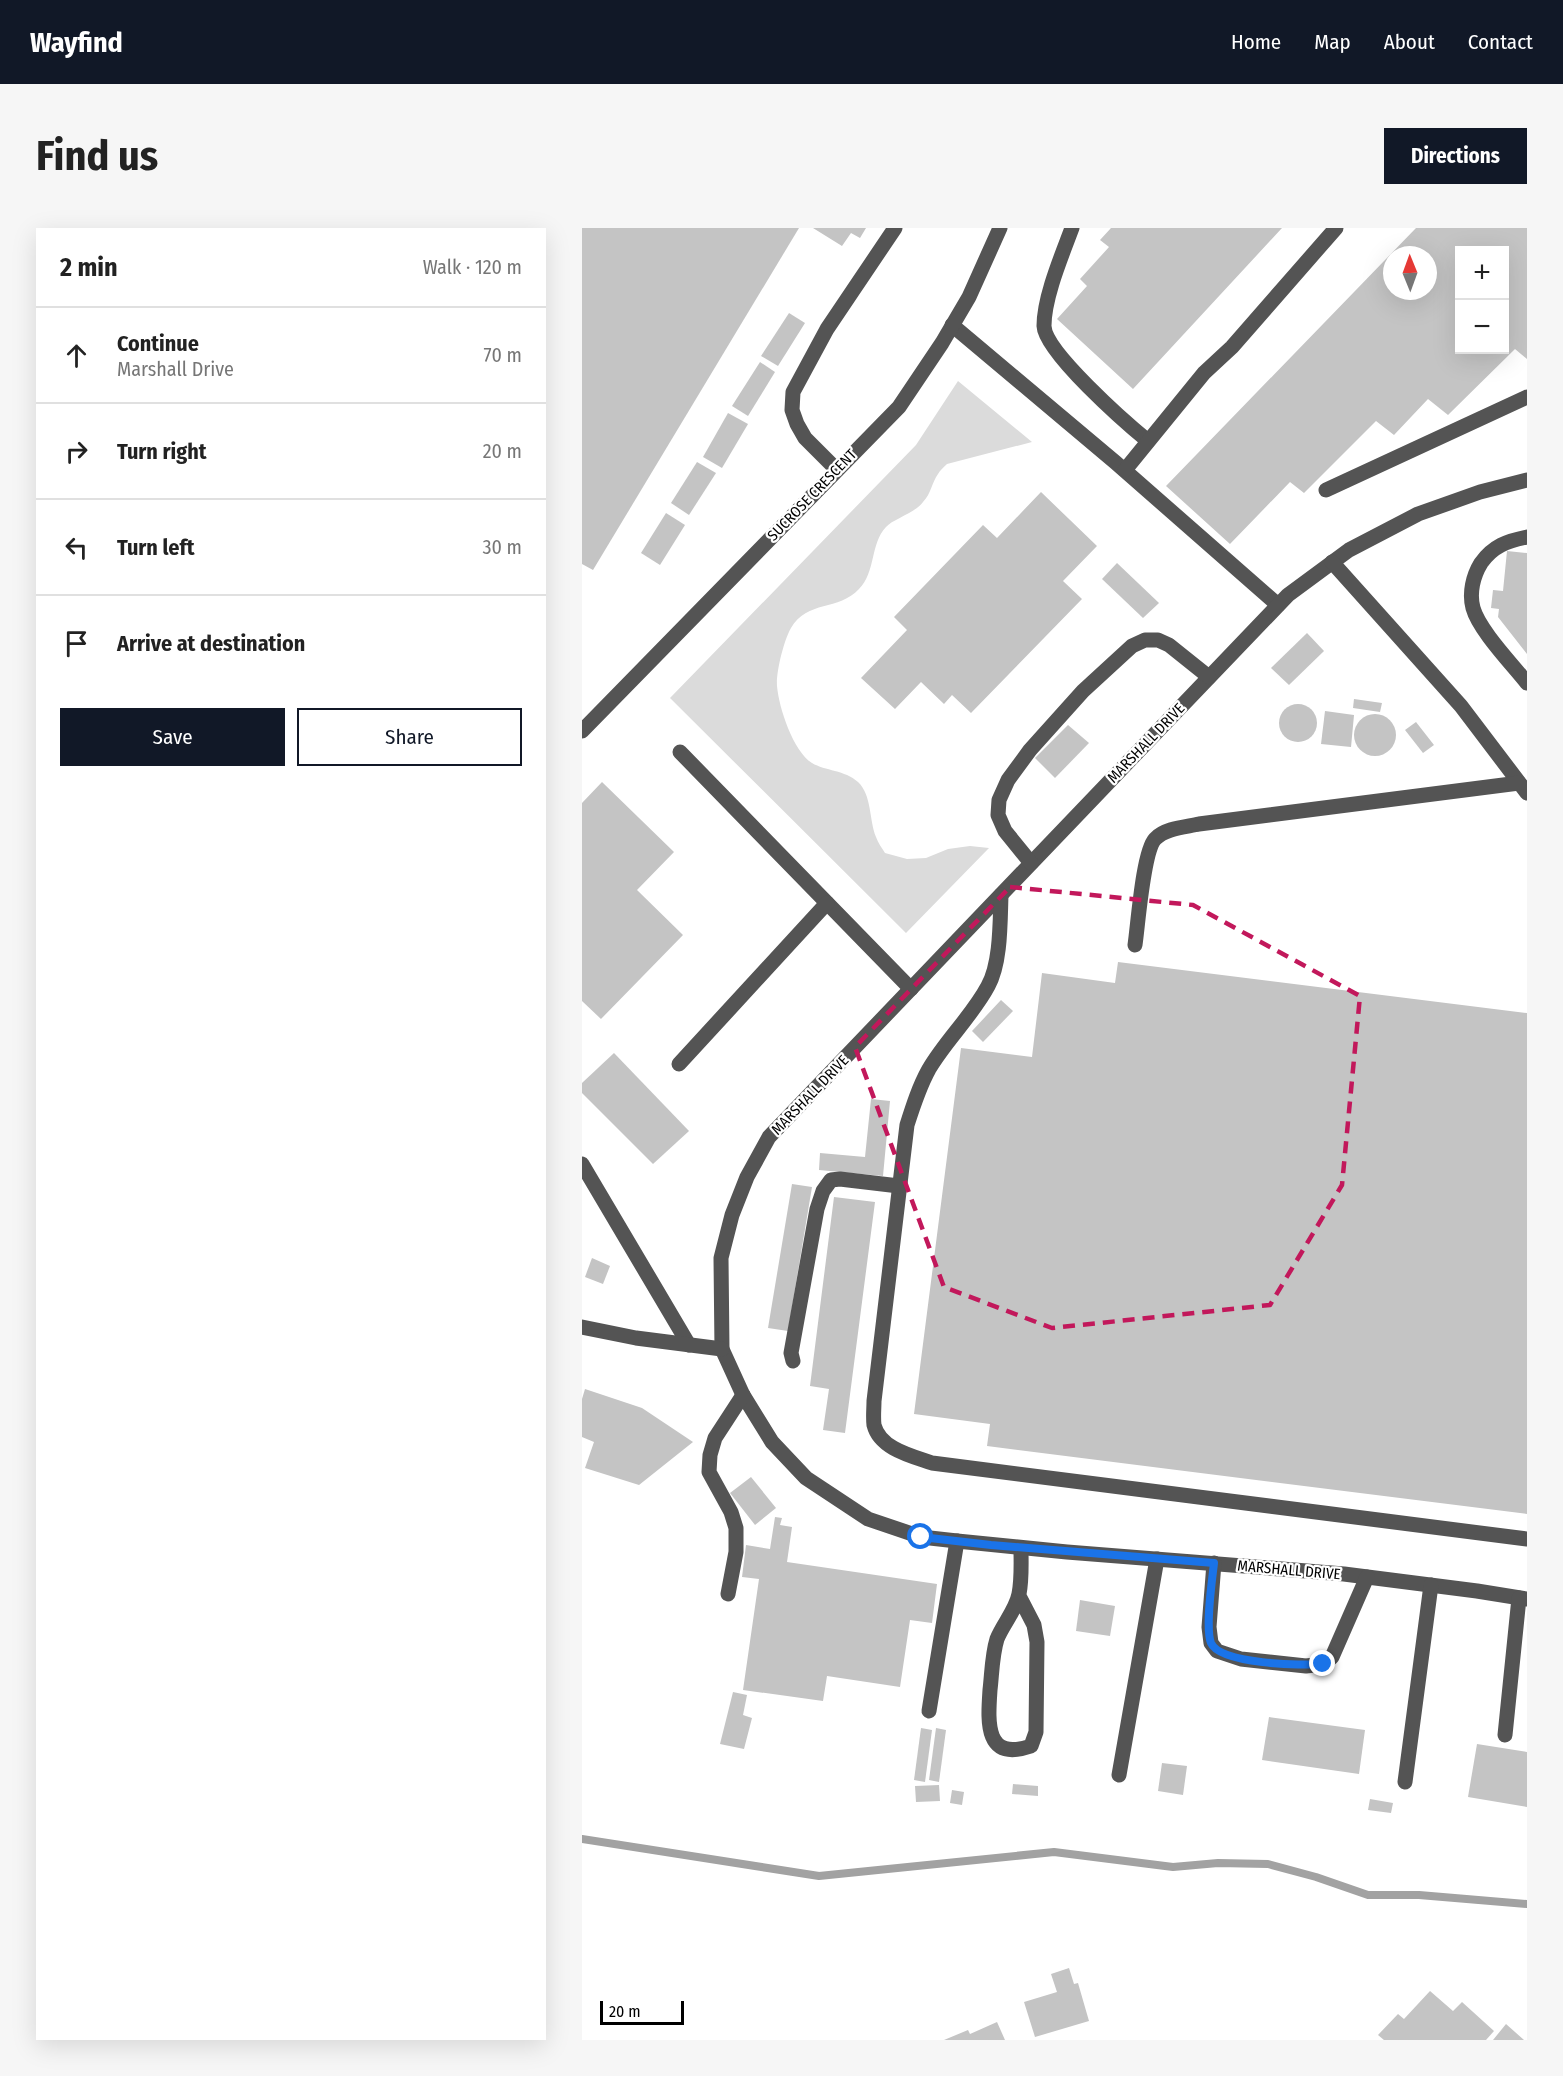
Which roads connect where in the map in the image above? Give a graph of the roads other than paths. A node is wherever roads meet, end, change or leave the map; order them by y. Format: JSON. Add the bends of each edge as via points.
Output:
{"nodes":[{"id":1,"x":895,"y":228,"type":"edge"},
{"id":2,"x":1000,"y":228,"type":"edge"},
{"id":3,"x":1072,"y":228,"type":"edge"},
{"id":4,"x":1336,"y":228,"type":"edge"},
{"id":5,"x":952,"y":325,"type":"junction"},
{"id":6,"x":1527,"y":398,"type":"edge"},
{"id":7,"x":1148,"y":441,"type":"junction"},
{"id":8,"x":837,"y":470,"type":"junction"},
{"id":9,"x":1125,"y":470,"type":"junction"},
{"id":10,"x":1527,"y":480,"type":"edge"},
{"id":11,"x":1326,"y":490,"type":"dead end"},
{"id":12,"x":1527,"y":537,"type":"edge"},
{"id":13,"x":1332,"y":562,"type":"junction"},
{"id":14,"x":1278,"y":605,"type":"junction"},
{"id":15,"x":1209,"y":677,"type":"junction"},
{"id":16,"x":1527,"y":683,"type":"edge"},
{"id":17,"x":582,"y":731,"type":"edge"},
{"id":18,"x":680,"y":752,"type":"dead end"},
{"id":19,"x":1523,"y":788,"type":"edge"},
{"id":20,"x":1031,"y":863,"type":"junction"},
{"id":21,"x":1001,"y":895,"type":"junction"},
{"id":22,"x":826,"y":903,"type":"junction"},
{"id":23,"x":1135,"y":945,"type":"dead end"},
{"id":24,"x":911,"y":989,"type":"junction"},
{"id":25,"x":679,"y":1064,"type":"dead end"},
{"id":26,"x":582,"y":1164,"type":"edge"},
{"id":27,"x":899,"y":1186,"type":"junction"},
{"id":28,"x":582,"y":1327,"type":"edge"},
{"id":29,"x":689,"y":1345,"type":"junction"},
{"id":30,"x":722,"y":1349,"type":"junction"},
{"id":31,"x":792,"y":1361,"type":"dead end"},
{"id":32,"x":743,"y":1395,"type":"junction"},
{"id":33,"x":1527,"y":1539,"type":"edge"},
{"id":34,"x":957,"y":1541,"type":"junction"},
{"id":35,"x":1021,"y":1548,"type":"junction"},
{"id":36,"x":1157,"y":1559,"type":"junction"},
{"id":37,"x":1214,"y":1563,"type":"junction"},
{"id":38,"x":1367,"y":1577,"type":"junction"},
{"id":39,"x":1431,"y":1585,"type":"junction"},
{"id":40,"x":728,"y":1594,"type":"dead end"},
{"id":41,"x":1019,"y":1596,"type":"junction"},
{"id":42,"x":1523,"y":1599,"type":"edge"},
{"id":43,"x":929,"y":1711,"type":"dead end"},
{"id":44,"x":1505,"y":1735,"type":"dead end"},
{"id":45,"x":1119,"y":1775,"type":"dead end"},
{"id":46,"x":1404,"y":1782,"type":"dead end"}],
"edges":[{"from":1,"to":8,"type":"lane","via":[[827,329],[793,392],[792,410],[801,431]]},
{"from":2,"to":5,"type":"lane","name":"SUCROSE CRESCENT"},
{"from":3,"to":7,"type":"lane","via":[[1046,310],[1045,334],[1099,396]]},
{"from":4,"to":7,"type":"lane","via":[[1232,348],[1204,373]]},
{"from":5,"to":8,"type":"lane","name":"SUCROSE CRESCENT","via":[[899,407]]},
{"from":5,"to":9,"type":"lane"},
{"from":6,"to":11,"type":"lane"},
{"from":7,"to":9,"type":"lane"},
{"from":8,"to":17,"type":"lane","name":"SUCROSE CRESCENT"},
{"from":9,"to":14,"type":"lane"},
{"from":10,"to":13,"type":"lane","name":"MARSHALL DRIVE","via":[[1418,514]]},
{"from":12,"to":16,"type":"lane","via":[[1507,541],[1489,552],[1473,580],[1471,596],[1473,609],[1486,632]]},
{"from":13,"to":14,"type":"lane","name":"MARSHALL DRIVE"},
{"from":13,"to":19,"type":"lane","via":[[1461,706]]},
{"from":14,"to":15,"type":"lane","name":"MARSHALL DRIVE"},
{"from":15,"to":20,"type":"lane","name":"MARSHALL DRIVE"},
{"from":15,"to":20,"type":"lane","via":[[1169,645],[1145,640],[1132,646],[1083,691],[1030,750],[999,800],[998,815],[1005,831]]},
{"from":18,"to":22,"type":"lane"},
{"from":19,"to":23,"type":"lane","via":[[1199,824],[1166,832],[1154,839],[1148,855]]},
{"from":20,"to":21,"type":"lane","name":"MARSHALL DRIVE"},
{"from":21,"to":24,"type":"lane","name":"MARSHALL DRIVE"},
{"from":21,"to":27,"type":"lane","via":[[1000,936],[989,985],[935,1060],[918,1092],[908,1125]]},
{"from":22,"to":24,"type":"lane"},
{"from":22,"to":25,"type":"lane"},
{"from":24,"to":30,"type":"lane","name":"MARSHALL DRIVE","via":[[769,1137],[747,1177],[721,1258]]},
{"from":26,"to":29,"type":"lane"},
{"from":27,"to":31,"type":"lane","via":[[840,1179],[831,1180],[823,1191]]},
{"from":27,"to":33,"type":"lane","via":[[874,1401],[874,1423],[878,1435],[888,1445],[932,1463]]},
{"from":28,"to":29,"type":"lane"},
{"from":29,"to":30,"type":"lane"},
{"from":30,"to":32,"type":"lane","name":"MARSHALL DRIVE"},
{"from":32,"to":34,"type":"lane","name":"MARSHALL DRIVE","via":[[772,1442],[806,1478],[868,1519],[921,1537]]},
{"from":32,"to":40,"type":"lane","via":[[715,1438],[710,1455],[709,1472],[736,1528]]},
{"from":34,"to":35,"type":"lane","name":"MARSHALL DRIVE"},
{"from":34,"to":43,"type":"lane"},
{"from":35,"to":36,"type":"lane","name":"MARSHALL DRIVE"},
{"from":35,"to":41,"type":"lane"},
{"from":36,"to":37,"type":"lane","name":"MARSHALL DRIVE"},
{"from":36,"to":45,"type":"lane"},
{"from":37,"to":38,"type":"lane","name":"MARSHALL DRIVE"},
{"from":37,"to":38,"type":"lane","via":[[1209,1627],[1211,1643],[1217,1651],[1240,1659],[1306,1666],[1323,1664],[1332,1657]]},
{"from":38,"to":39,"type":"lane","name":"MARSHALL DRIVE"},
{"from":39,"to":42,"type":"lane","name":"MARSHALL DRIVE"},
{"from":39,"to":46,"type":"lane"},
{"from":41,"to":41,"type":"lane","via":[[1036,1634],[1036,1732],[1031,1746],[1016,1751],[1002,1747],[992,1738],[988,1722],[997,1639]]},
{"from":42,"to":44,"type":"lane"}]}
